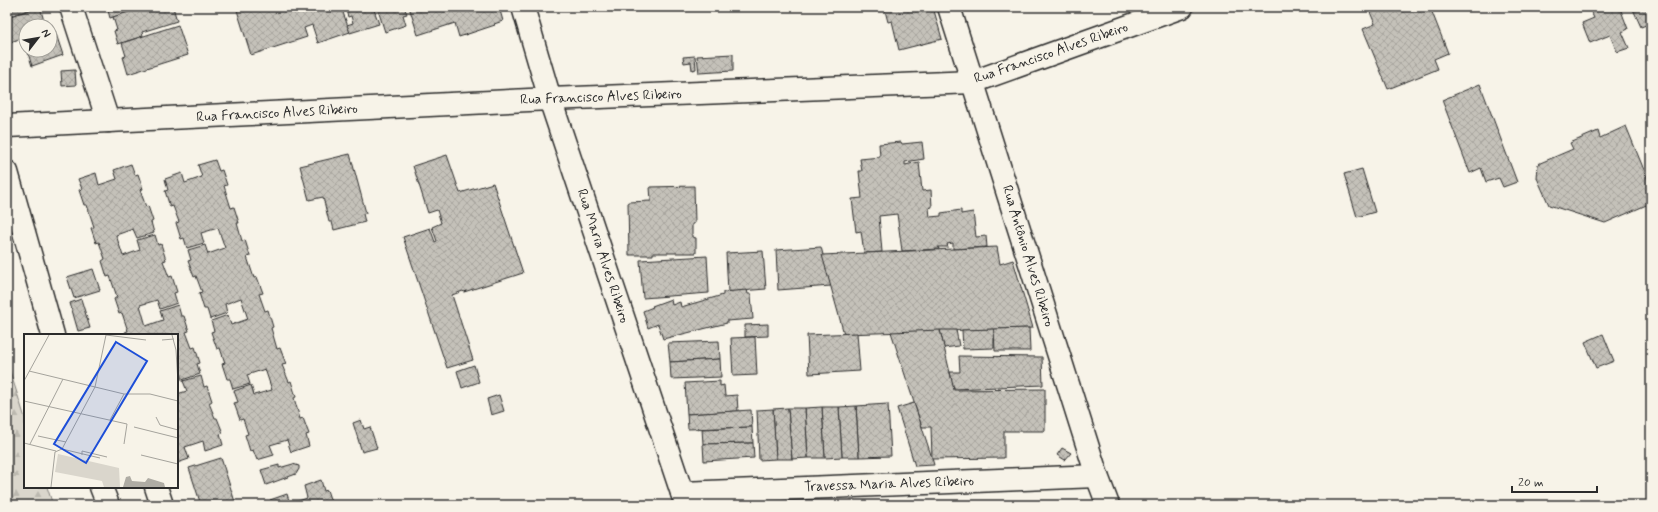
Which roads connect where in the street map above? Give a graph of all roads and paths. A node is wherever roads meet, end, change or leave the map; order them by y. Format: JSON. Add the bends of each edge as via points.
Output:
{"nodes":[{"id":1,"x":71,"y":7,"type":"edge"},
{"id":2,"x":522,"y":7,"type":"edge"},
{"id":3,"x":949,"y":7,"type":"edge"},
{"id":4,"x":1182,"y":7,"type":"edge"},
{"id":5,"x":972,"y":82,"type":"junction"},
{"id":6,"x":550,"y":99,"type":"junction"},
{"id":7,"x":108,"y":121,"type":"junction"},
{"id":8,"x":7,"y":126,"type":"edge"},
{"id":9,"x":7,"y":172,"type":"edge"},
{"id":10,"x":53,"y":334,"type":"edge"},
{"id":11,"x":1097,"y":476,"type":"junction"},
{"id":12,"x":101,"y":488,"type":"edge"},
{"id":13,"x":156,"y":488,"type":"edge"},
{"id":14,"x":684,"y":499,"type":"edge"},
{"id":15,"x":108,"y":505,"type":"edge"},
{"id":16,"x":162,"y":505,"type":"edge"},
{"id":17,"x":1108,"y":505,"type":"edge"}],
"edges":[{"from":1,"to":7,"type":"street"},
{"from":2,"to":6,"type":"street","name":"Rua Maria Alves Ribeiro"},
{"from":3,"to":5,"type":"street","name":"Rua Antônio Alves Ribeiro"},
{"from":4,"to":5,"type":"street","name":"Rua Francisco Alves Ribeiro"},
{"from":5,"to":6,"type":"street","name":"Rua Francisco Alves Ribeiro"},
{"from":5,"to":11,"type":"street","name":"Rua Antônio Alves Ribeiro"},
{"from":6,"to":7,"type":"street","name":"Rua Francisco Alves Ribeiro"},
{"from":6,"to":14,"type":"street","name":"Rua Maria Alves Ribeiro"},
{"from":7,"to":8,"type":"street","name":"Rua Francisco Alves Ribeiro"},
{"from":9,"to":10,"type":"street"},
{"from":11,"to":14,"type":"street","name":"Travessa Maria Alves Ribeiro"},
{"from":11,"to":17,"type":"street","name":"Rua Antônio Alves Ribeiro"},
{"from":12,"to":15,"type":"street"},
{"from":13,"to":16,"type":"street"}]}
